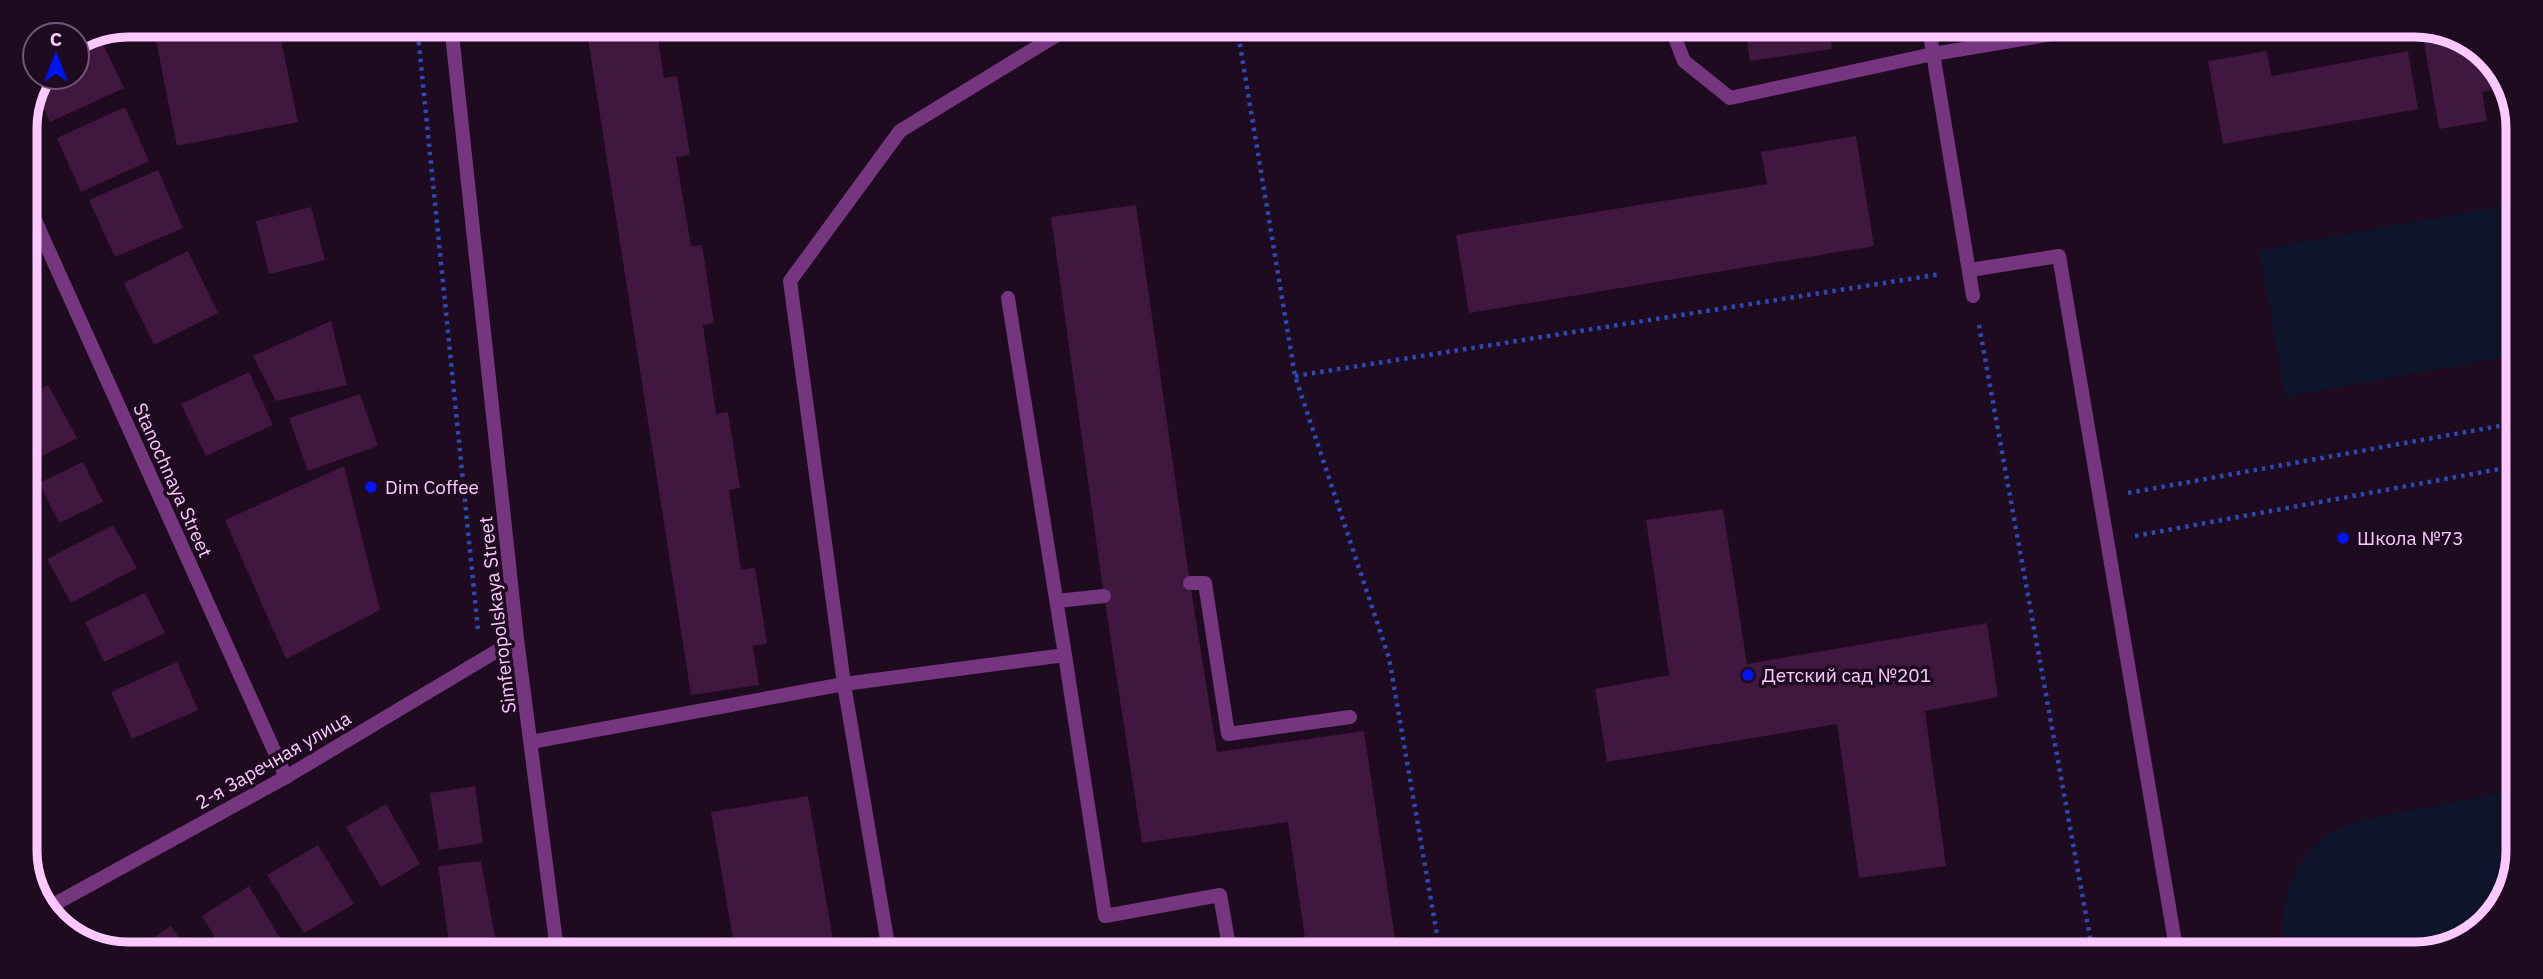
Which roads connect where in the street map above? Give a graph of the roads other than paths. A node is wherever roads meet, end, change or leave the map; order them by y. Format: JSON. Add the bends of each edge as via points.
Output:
{"nodes":[{"id":1,"x":452,"y":37,"type":"edge"},
{"id":2,"x":1054,"y":37,"type":"edge"},
{"id":3,"x":1675,"y":37,"type":"edge"},
{"id":4,"x":1930,"y":37,"type":"edge"},
{"id":5,"x":2035,"y":37,"type":"edge"},
{"id":6,"x":1933,"y":54,"type":"junction"},
{"id":7,"x":37,"y":225,"type":"edge"},
{"id":8,"x":1970,"y":270,"type":"junction"},
{"id":9,"x":1973,"y":296,"type":"road end"},
{"id":10,"x":1008,"y":298,"type":"dead end"},
{"id":11,"x":1190,"y":583,"type":"dead end"},
{"id":12,"x":1104,"y":596,"type":"dead end"},
{"id":13,"x":1057,"y":601,"type":"junction"},
{"id":14,"x":517,"y":639,"type":"junction"},
{"id":15,"x":1065,"y":655,"type":"junction"},
{"id":16,"x":844,"y":684,"type":"junction"},
{"id":17,"x":1350,"y":717,"type":"dead end"},
{"id":18,"x":531,"y":742,"type":"junction"},
{"id":19,"x":286,"y":777,"type":"junction"},
{"id":20,"x":54,"y":905,"type":"edge"},
{"id":21,"x":556,"y":942,"type":"edge"},
{"id":22,"x":887,"y":942,"type":"edge"},
{"id":23,"x":1228,"y":942,"type":"edge"},
{"id":24,"x":2174,"y":942,"type":"edge"}],
"edges":[{"from":1,"to":14,"type":"street","name":"Simferopolskaya Street"},
{"from":2,"to":16,"type":"street","via":[[900,131],[790,281]]},
{"from":3,"to":6,"type":"street","via":[[1684,61],[1730,98]]},
{"from":4,"to":6,"type":"street"},
{"from":5,"to":6,"type":"street"},
{"from":6,"to":8,"type":"street"},
{"from":7,"to":19,"type":"street","name":"Stanochnaya Street"},
{"from":8,"to":9,"type":"street"},
{"from":8,"to":24,"type":"street","via":[[2059,256]]},
{"from":10,"to":13,"type":"street"},
{"from":11,"to":17,"type":"street","via":[[1205,583],[1228,734]]},
{"from":12,"to":13,"type":"street"},
{"from":13,"to":15,"type":"street"},
{"from":14,"to":18,"type":"street","name":"Simferopolskaya Street"},
{"from":14,"to":19,"type":"street","name":"2-я Заречная улица"},
{"from":15,"to":16,"type":"street"},
{"from":15,"to":23,"type":"street","via":[[1105,916],[1220,895]]},
{"from":16,"to":18,"type":"street"},
{"from":16,"to":22,"type":"street"},
{"from":18,"to":21,"type":"street","name":"Simferopolskaya Street"},
{"from":19,"to":20,"type":"street","name":"2-я Заречная улица"}]}
